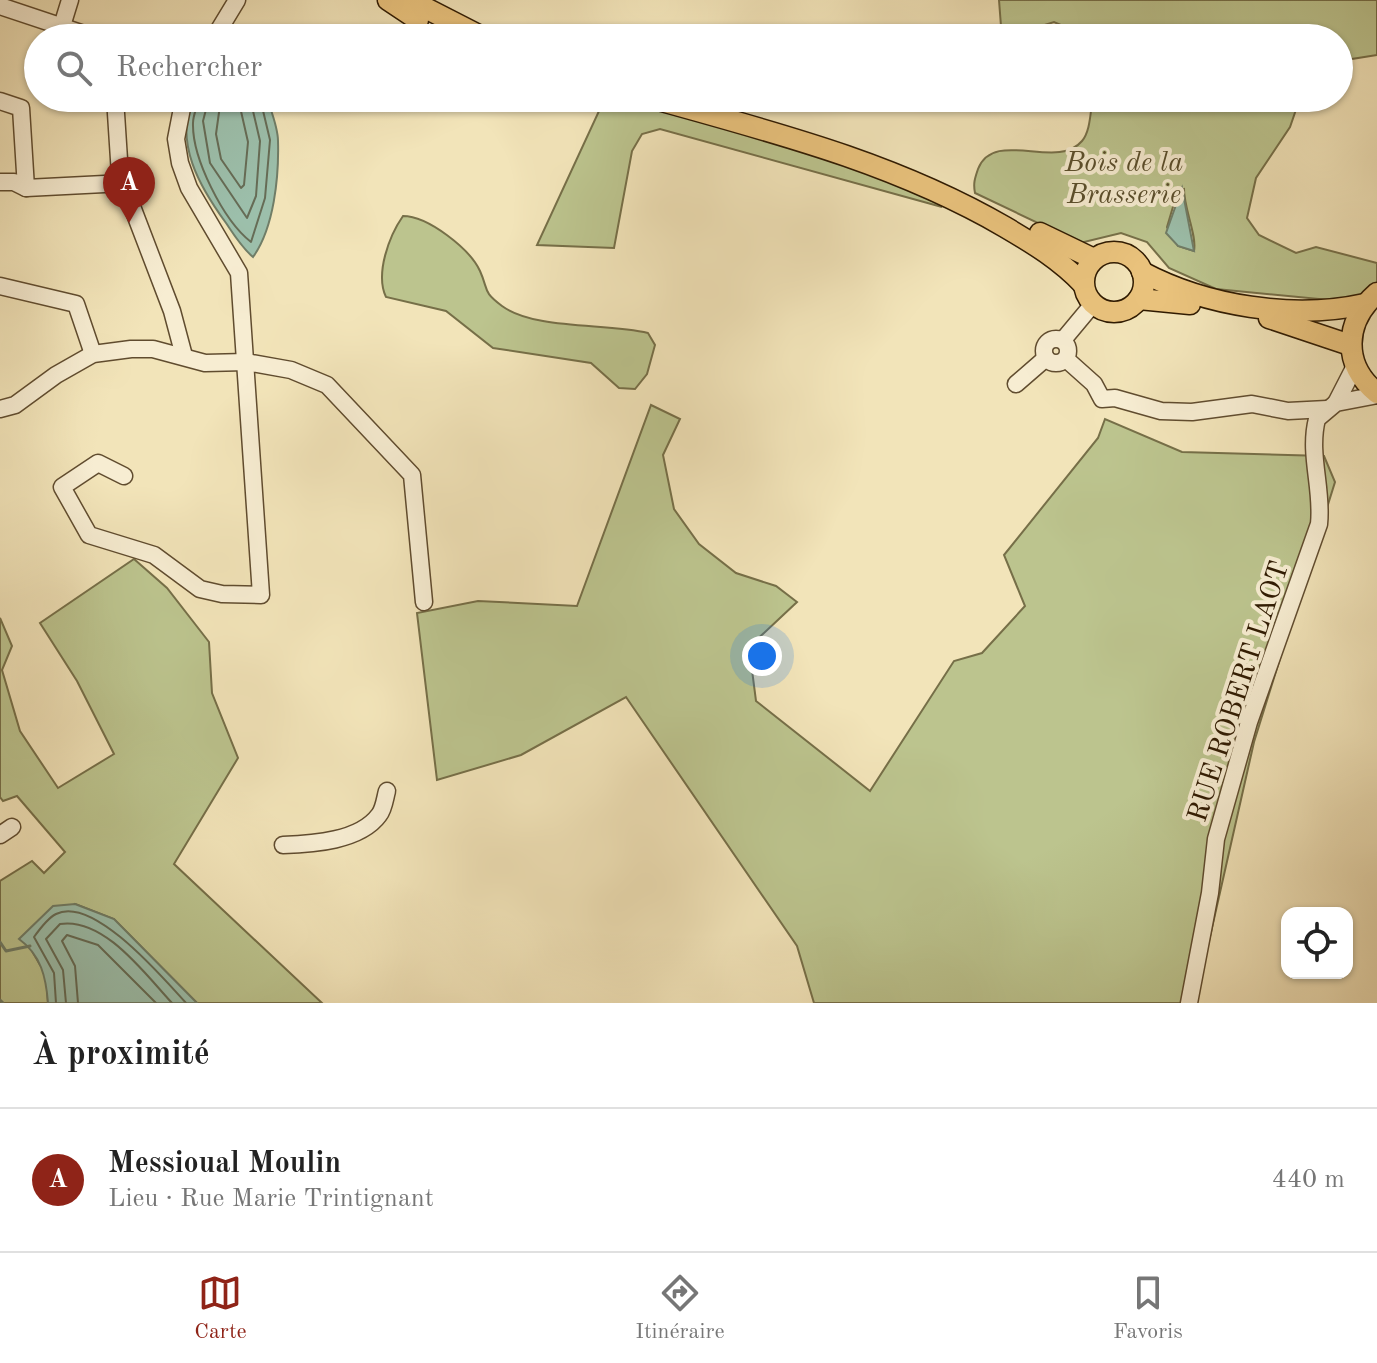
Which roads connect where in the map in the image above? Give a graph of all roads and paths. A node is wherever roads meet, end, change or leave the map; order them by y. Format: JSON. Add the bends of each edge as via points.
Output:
{"nodes":[{"id":1,"x":70,"y":0,"type":"edge"},
{"id":2,"x":237,"y":0,"type":"edge"},
{"id":3,"x":388,"y":0,"type":"edge"},
{"id":4,"x":410,"y":0,"type":"edge"},
{"id":5,"x":0,"y":6,"type":"edge"},
{"id":6,"x":56,"y":24,"type":"edge"},
{"id":7,"x":63,"y":24,"type":"edge"},
{"id":8,"x":222,"y":24,"type":"edge"},
{"id":9,"x":430,"y":24,"type":"edge"},
{"id":10,"x":457,"y":24,"type":"edge"},
{"id":11,"x":0,"y":101,"type":"edge"},
{"id":12,"x":116,"y":112,"type":"edge"},
{"id":13,"x":181,"y":112,"type":"edge"},
{"id":14,"x":701,"y":112,"type":"edge"},
{"id":15,"x":747,"y":112,"type":"edge"},
{"id":16,"x":0,"y":182,"type":"edge"},
{"id":17,"x":124,"y":183,"type":"junction"},
{"id":18,"x":26,"y":188,"type":"junction"},
{"id":19,"x":1094,"y":259,"type":"junction"},
{"id":20,"x":1142,"y":272,"type":"junction"},
{"id":21,"x":1083,"y":284,"type":"junction"},
{"id":22,"x":0,"y":286,"type":"edge"},
{"id":23,"x":1139,"y":299,"type":"junction"},
{"id":24,"x":1371,"y":299,"type":"edge"},
{"id":25,"x":1093,"y":304,"type":"junction"},
{"id":26,"x":1063,"y":340,"type":"junction"},
{"id":27,"x":1350,"y":345,"type":"junction"},
{"id":28,"x":93,"y":354,"type":"junction"},
{"id":29,"x":184,"y":356,"type":"junction"},
{"id":30,"x":1046,"y":358,"type":"junction"},
{"id":31,"x":1066,"y":359,"type":"junction"},
{"id":32,"x":246,"y":362,"type":"junction"},
{"id":33,"x":1355,"y":366,"type":"junction"},
{"id":34,"x":1016,"y":384,"type":"dead end"},
{"id":35,"x":1377,"y":394,"type":"edge"},
{"id":36,"x":1331,"y":406,"type":"junction"},
{"id":37,"x":0,"y":409,"type":"edge"},
{"id":38,"x":124,"y":476,"type":"dead end"},
{"id":39,"x":424,"y":602,"type":"dead end"},
{"id":40,"x":387,"y":791,"type":"dead end"},
{"id":41,"x":283,"y":845,"type":"dead end"},
{"id":42,"x":1189,"y":1003,"type":"edge"}],
"edges":[{"from":1,"to":7,"type":"street"},
{"from":2,"to":8,"type":"street"},
{"from":3,"to":9,"type":"main road"},
{"from":4,"to":10,"type":"main road"},
{"from":5,"to":6,"type":"street"},
{"from":11,"to":18,"type":"street","via":[[21,108]]},
{"from":12,"to":17,"type":"street"},
{"from":13,"to":32,"type":"street","via":[[176,139],[180,163],[239,273]]},
{"from":14,"to":21,"type":"main road","via":[[802,140],[917,183],[1054,256]]},
{"from":15,"to":19,"type":"main road","via":[[829,135],[923,172]]},
{"from":16,"to":18,"type":"street"},
{"from":17,"to":18,"type":"street"},
{"from":17,"to":29,"type":"street"},
{"from":19,"to":20,"type":"main road","via":[[1105,253],[1124,254]]},
{"from":19,"to":21,"type":"main road"},
{"from":20,"to":23,"type":"main road"},
{"from":20,"to":24,"type":"main road","via":[[1181,292],[1225,301],[1322,312]]},
{"from":21,"to":25,"type":"main road"},
{"from":22,"to":28,"type":"street","via":[[76,304]]},
{"from":23,"to":25,"type":"main road","via":[[1121,312]]},
{"from":23,"to":27,"type":"main road","via":[[1267,317]]},
{"from":24,"to":27,"type":"main road","via":[[1352,330]]},
{"from":25,"to":26,"type":"street"},
{"from":26,"to":30,"type":"street","via":[[1046,343]]},
{"from":26,"to":31,"type":"street","via":[[1069,351]]},
{"from":27,"to":33,"type":"main road"},
{"from":28,"to":29,"type":"street","via":[[153,349]]},
{"from":28,"to":37,"type":"street","via":[[15,405]]},
{"from":29,"to":32,"type":"street","via":[[205,363]]},
{"from":30,"to":31,"type":"street","via":[[1058,363]]},
{"from":30,"to":34,"type":"street"},
{"from":31,"to":36,"type":"street","via":[[1094,384],[1102,399],[1161,411],[1252,404],[1288,411]]},
{"from":32,"to":38,"type":"street","via":[[261,595],[200,589],[154,555],[89,535],[62,487],[98,463]]},
{"from":32,"to":39,"type":"street","via":[[291,370],[327,385],[412,475]]},
{"from":33,"to":35,"type":"main road"},
{"from":33,"to":36,"type":"street","name":"RUE ROBERT LAOT"},
{"from":35,"to":36,"type":"street"},
{"from":36,"to":42,"type":"street","name":"RUE ROBERT LAOT","via":[[1317,419],[1314,432],[1319,524],[1249,722],[1216,839]]},
{"from":40,"to":41,"type":"street","via":[[381,813],[367,827],[342,837]]}]}
